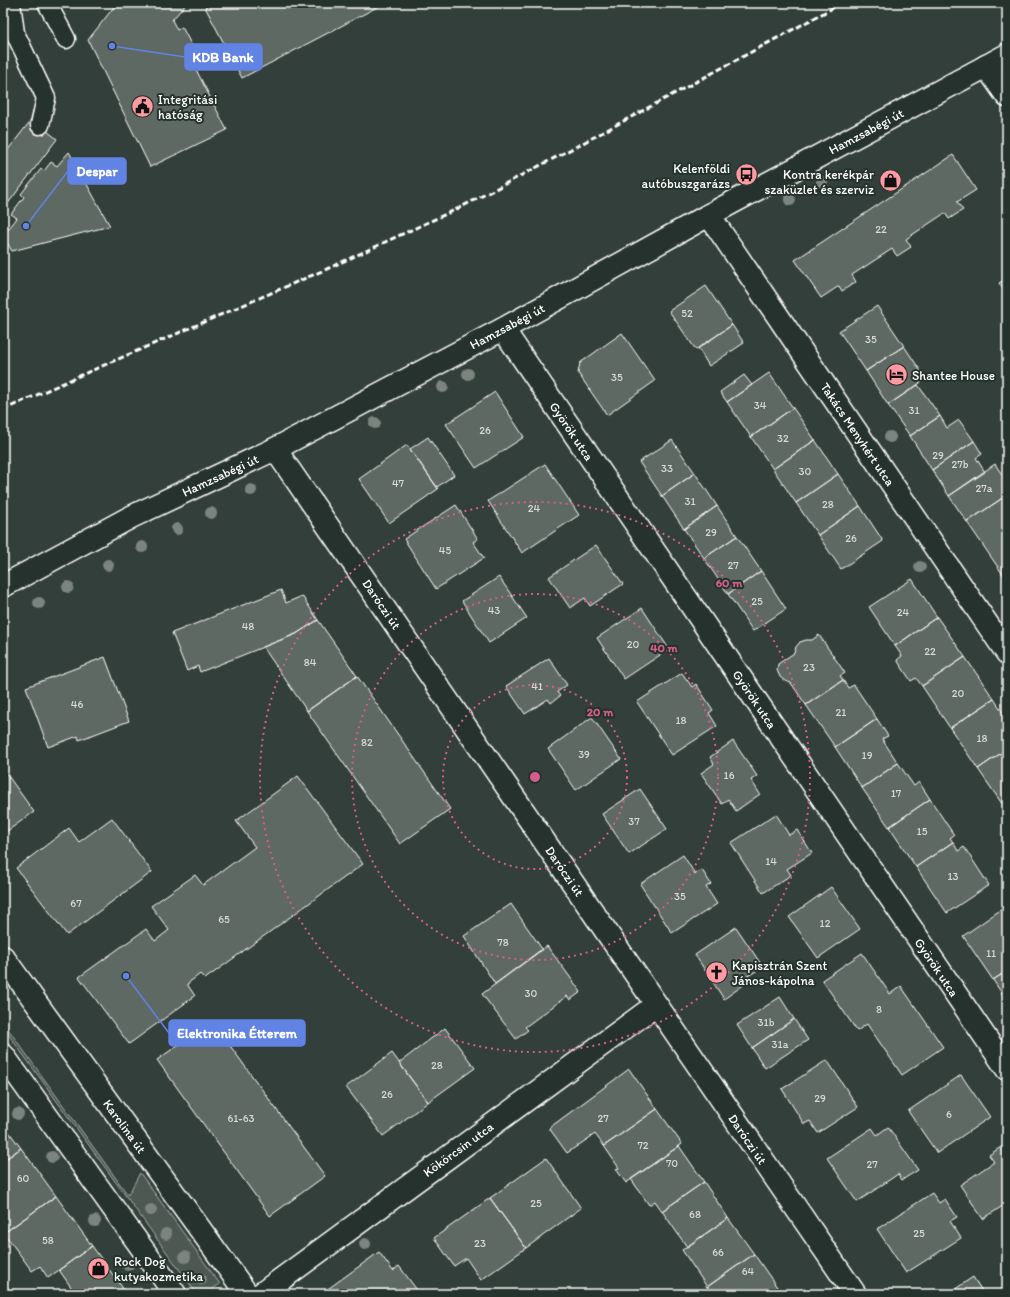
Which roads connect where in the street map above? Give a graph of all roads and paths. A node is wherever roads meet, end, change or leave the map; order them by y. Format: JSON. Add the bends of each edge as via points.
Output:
{"nodes":[{"id":1,"x":11,"y":3,"type":"edge"},
{"id":2,"x":47,"y":3,"type":"edge"},
{"id":3,"x":66,"y":39,"type":"dead end"},
{"id":4,"x":1007,"y":55,"type":"edge"},
{"id":5,"x":986,"y":66,"type":"junction"},
{"id":6,"x":1007,"y":96,"type":"edge"},
{"id":7,"x":40,"y":125,"type":"dead end"},
{"id":8,"x":709,"y":215,"type":"junction"},
{"id":9,"x":503,"y":329,"type":"junction"},
{"id":10,"x":275,"y":449,"type":"junction"},
{"id":11,"x":3,"y":586,"type":"edge"},
{"id":12,"x":1007,"y":653,"type":"edge"},
{"id":13,"x":3,"y":957,"type":"edge"},
{"id":14,"x":656,"y":1005,"type":"junction"},
{"id":15,"x":3,"y":1055,"type":"edge"},
{"id":16,"x":1007,"y":1069,"type":"edge"},
{"id":17,"x":175,"y":1294,"type":"edge"},
{"id":18,"x":247,"y":1294,"type":"edge"},
{"id":19,"x":261,"y":1294,"type":"edge"},
{"id":20,"x":855,"y":1294,"type":"edge"}],
"edges":[{"from":1,"to":7,"type":"lane","via":[[14,33],[46,98]]},
{"from":2,"to":3,"type":"lane"},
{"from":4,"to":5,"type":"street","name":"Hamzsabégi út"},
{"from":5,"to":6,"type":"street"},
{"from":5,"to":8,"type":"street","name":"Hamzsabégi út"},
{"from":8,"to":9,"type":"street","name":"Hamzsabégi út"},
{"from":8,"to":12,"type":"street","name":"Takács Menyhért utca"},
{"from":9,"to":10,"type":"street","name":"Hamzsabégi út"},
{"from":9,"to":16,"type":"street","name":"Györök utca"},
{"from":10,"to":11,"type":"street","name":"Hamzsabégi út","via":[[131,517]]},
{"from":10,"to":14,"type":"street","name":"Daróczi út"},
{"from":13,"to":18,"type":"street","name":"Karolina út"},
{"from":14,"to":19,"type":"street","name":"Kökörcsin utca"},
{"from":14,"to":20,"type":"street","name":"Daróczi út"},
{"from":15,"to":17,"type":"street"}]}
